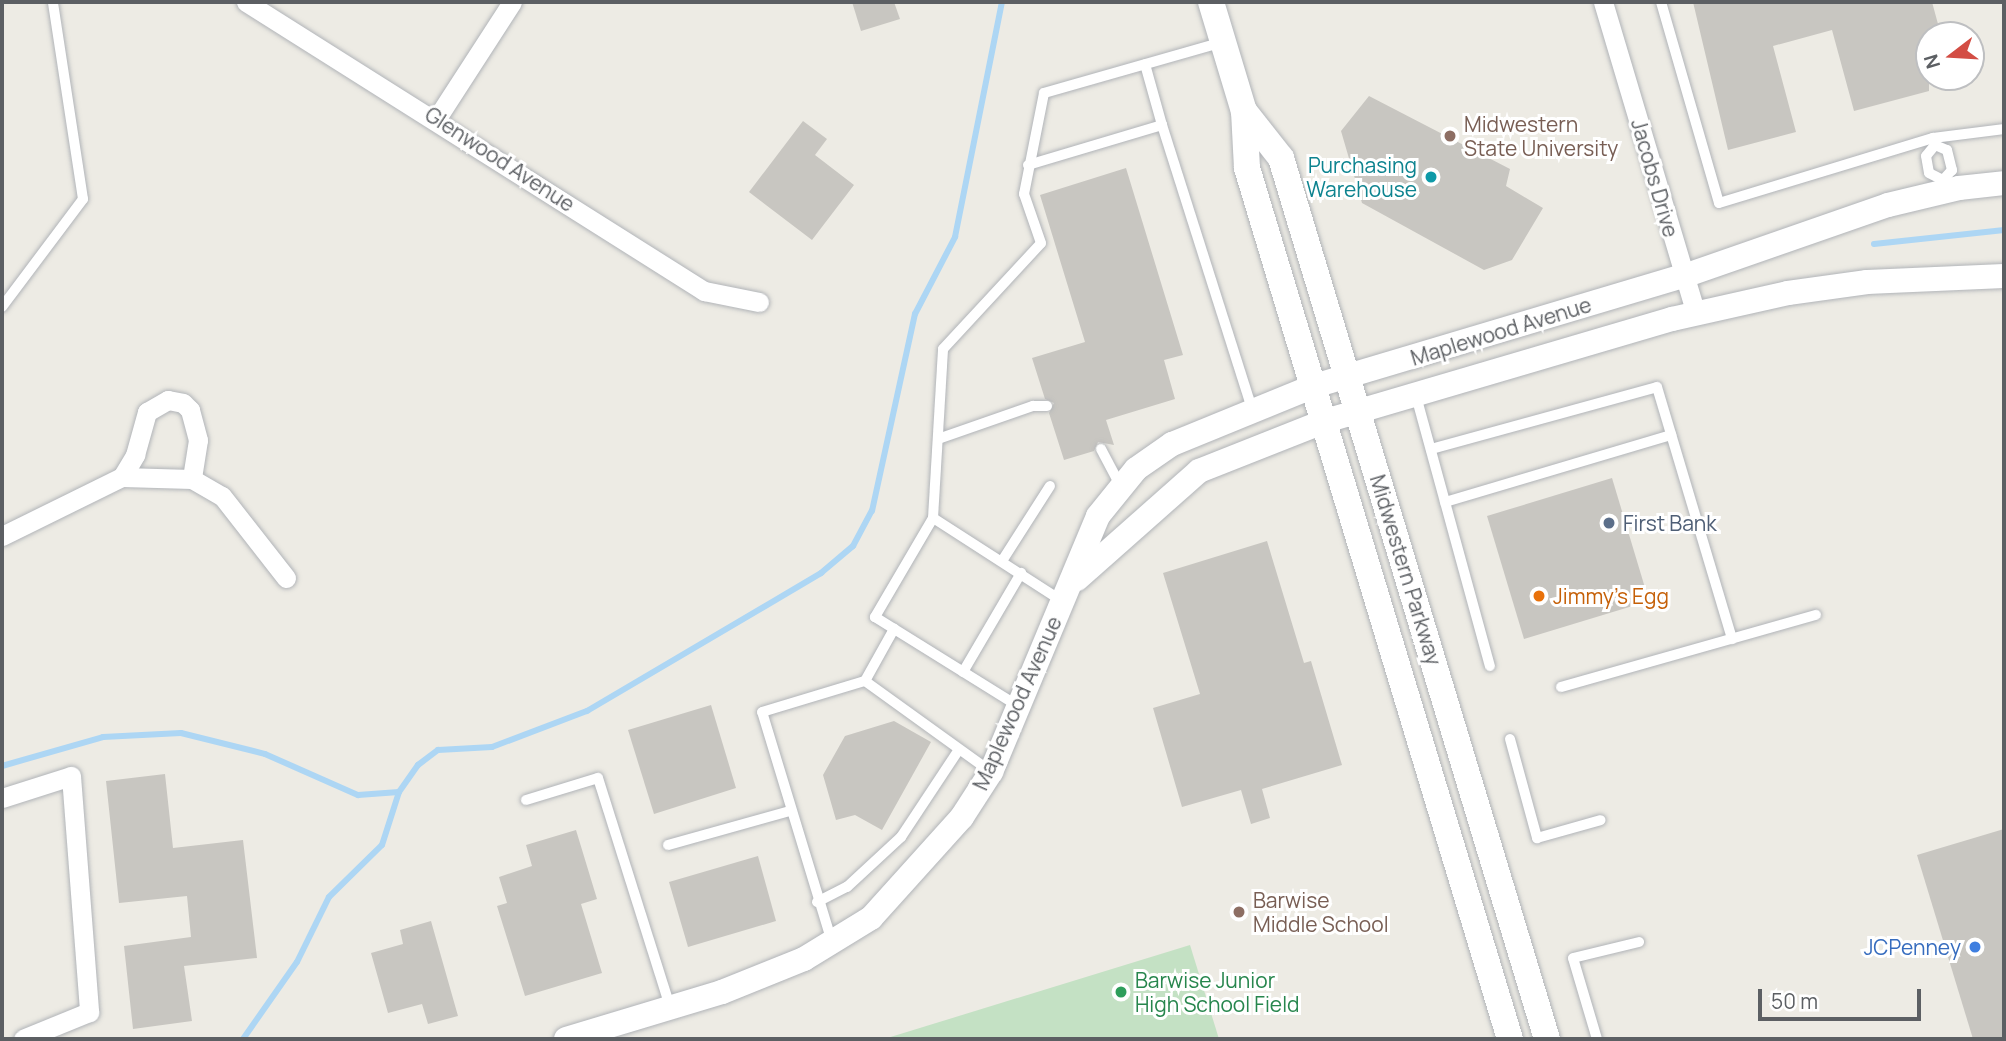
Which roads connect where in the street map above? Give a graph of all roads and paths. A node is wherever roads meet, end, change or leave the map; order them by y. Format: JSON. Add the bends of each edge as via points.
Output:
{"nodes":[{"id":1,"x":53,"y":2,"type":"edge"},
{"id":2,"x":246,"y":2,"type":"edge"},
{"id":3,"x":512,"y":2,"type":"edge"},
{"id":4,"x":1211,"y":2,"type":"edge"},
{"id":5,"x":1603,"y":2,"type":"edge"},
{"id":6,"x":1661,"y":2,"type":"edge"},
{"id":7,"x":1223,"y":41,"type":"junction"},
{"id":8,"x":1145,"y":65,"type":"junction"},
{"id":9,"x":1244,"y":111,"type":"junction"},
{"id":10,"x":437,"y":118,"type":"junction"},
{"id":11,"x":1162,"y":125,"type":"junction"},
{"id":12,"x":2004,"y":129,"type":"edge"},
{"id":13,"x":1934,"y":142,"type":"junction"},
{"id":14,"x":1028,"y":165,"type":"junction"},
{"id":15,"x":2004,"y":183,"type":"edge"},
{"id":16,"x":1944,"y":185,"type":"junction"},
{"id":17,"x":1684,"y":276,"type":"junction"},
{"id":18,"x":2004,"y":276,"type":"edge"},
{"id":19,"x":759,"y":302,"type":"dead end"},
{"id":20,"x":2,"y":307,"type":"edge"},
{"id":21,"x":1696,"y":313,"type":"junction"},
{"id":22,"x":1347,"y":376,"type":"junction"},
{"id":23,"x":1314,"y":386,"type":"junction"},
{"id":24,"x":1416,"y":395,"type":"junction"},
{"id":25,"x":1047,"y":406,"type":"dead end"},
{"id":26,"x":1252,"y":409,"type":"junction"},
{"id":27,"x":1358,"y":412,"type":"junction"},
{"id":28,"x":1325,"y":421,"type":"junction"},
{"id":29,"x":1671,"y":435,"type":"junction"},
{"id":30,"x":938,"y":439,"type":"junction"},
{"id":31,"x":1101,"y":449,"type":"dead end"},
{"id":32,"x":1431,"y":449,"type":"junction"},
{"id":33,"x":122,"y":477,"type":"junction"},
{"id":34,"x":192,"y":479,"type":"junction"},
{"id":35,"x":1049,"y":486,"type":"dead end"},
{"id":36,"x":1121,"y":487,"type":"junction"},
{"id":37,"x":1446,"y":502,"type":"junction"},
{"id":38,"x":933,"y":518,"type":"junction"},
{"id":39,"x":2,"y":536,"type":"edge"},
{"id":40,"x":1002,"y":561,"type":"junction"},
{"id":41,"x":1021,"y":573,"type":"junction"},
{"id":42,"x":286,"y":578,"type":"dead end"},
{"id":43,"x":1067,"y":593,"type":"junction"},
{"id":44,"x":1815,"y":615,"type":"dead end"},
{"id":45,"x":894,"y":629,"type":"junction"},
{"id":46,"x":1732,"y":639,"type":"junction"},
{"id":47,"x":1490,"y":666,"type":"dead end"},
{"id":48,"x":963,"y":672,"type":"junction"},
{"id":49,"x":865,"y":681,"type":"junction"},
{"id":50,"x":1561,"y":687,"type":"dead end"},
{"id":51,"x":1019,"y":706,"type":"junction"},
{"id":52,"x":1510,"y":739,"type":"dead end"},
{"id":53,"x":958,"y":751,"type":"junction"},
{"id":54,"x":991,"y":772,"type":"junction"},
{"id":55,"x":2,"y":798,"type":"edge"},
{"id":56,"x":526,"y":800,"type":"dead end"},
{"id":57,"x":790,"y":811,"type":"junction"},
{"id":58,"x":1601,"y":820,"type":"dead end"},
{"id":59,"x":668,"y":845,"type":"dead end"},
{"id":60,"x":817,"y":902,"type":"junction"},
{"id":61,"x":1506,"y":902,"type":"junction"},
{"id":62,"x":1472,"y":913,"type":"junction"},
{"id":63,"x":832,"y":942,"type":"junction"},
{"id":64,"x":1639,"y":942,"type":"dead end"},
{"id":65,"x":670,"y":1008,"type":"junction"},
{"id":66,"x":23,"y":1039,"type":"edge"},
{"id":67,"x":566,"y":1039,"type":"edge"},
{"id":68,"x":1510,"y":1039,"type":"edge"},
{"id":69,"x":1548,"y":1039,"type":"edge"},
{"id":70,"x":1597,"y":1039,"type":"edge"}],
"edges":[{"from":1,"to":20,"type":"lane","via":[[83,199]]},
{"from":2,"to":10,"type":"street","name":"Glenwood Avenue"},
{"from":3,"to":10,"type":"street"},
{"from":4,"to":7,"type":"main road","name":"Midwestern Parkway"},
{"from":5,"to":17,"type":"street","name":"Jacobs Drive"},
{"from":6,"to":13,"type":"lane","via":[[1719,203]]},
{"from":7,"to":8,"type":"lane"},
{"from":7,"to":9,"type":"main road","name":"Midwestern Parkway"},
{"from":8,"to":11,"type":"lane"},
{"from":8,"to":14,"type":"lane","via":[[1044,93]]},
{"from":9,"to":22,"type":"main road","name":"Midwestern Parkway","via":[[1281,158]]},
{"from":9,"to":23,"type":"main road","name":"Midwestern Parkway","via":[[1247,168]]},
{"from":10,"to":19,"type":"street","name":"Glenwood Avenue","via":[[704,291]]},
{"from":11,"to":14,"type":"lane"},
{"from":11,"to":26,"type":"lane"},
{"from":12,"to":13,"type":"lane"},
{"from":13,"to":16,"type":"lane","via":[[1926,156],[1929,173]]},
{"from":13,"to":16,"type":"lane","via":[[1947,150],[1952,170]]},
{"from":14,"to":30,"type":"lane","via":[[1024,194],[1041,243],[943,349]]},
{"from":15,"to":16,"type":"street","name":"Maplewood Avenue"},
{"from":16,"to":17,"type":"street","name":"Maplewood Avenue"},
{"from":17,"to":21,"type":"street","name":"Jacobs Drive"},
{"from":17,"to":22,"type":"street","name":"Maplewood Avenue"},
{"from":18,"to":21,"type":"street","name":"Maplewood Avenue","via":[[1867,282]]},
{"from":21,"to":24,"type":"street","name":"Maplewood Avenue"},
{"from":22,"to":23,"type":"street","name":"Maplewood Avenue"},
{"from":22,"to":27,"type":"main road","name":"Midwestern Parkway"},
{"from":23,"to":26,"type":"street","name":"Maplewood Avenue"},
{"from":23,"to":28,"type":"main road","name":"Midwestern Parkway"},
{"from":24,"to":27,"type":"street","name":"Maplewood Avenue"},
{"from":24,"to":32,"type":"lane"},
{"from":25,"to":30,"type":"lane","via":[[1033,406]]},
{"from":26,"to":36,"type":"street","name":"Maplewood Avenue","via":[[1172,444]]},
{"from":27,"to":28,"type":"street","name":"Maplewood Avenue"},
{"from":27,"to":61,"type":"main road","name":"Midwestern Parkway"},
{"from":28,"to":43,"type":"street","name":"Maplewood Avenue","via":[[1199,471]]},
{"from":28,"to":62,"type":"main road","name":"Midwestern Parkway"},
{"from":29,"to":32,"type":"lane","via":[[1657,387]]},
{"from":29,"to":37,"type":"lane"},
{"from":29,"to":46,"type":"lane"},
{"from":30,"to":38,"type":"lane"},
{"from":31,"to":36,"type":"lane"},
{"from":32,"to":37,"type":"lane"},
{"from":33,"to":34,"type":"street"},
{"from":33,"to":34,"type":"street","via":[[135,455],[147,412],[168,400],[190,410],[198,440]]},
{"from":33,"to":39,"type":"street"},
{"from":34,"to":42,"type":"street","via":[[222,496]]},
{"from":35,"to":40,"type":"lane"},
{"from":36,"to":43,"type":"street","name":"Maplewood Avenue","via":[[1098,516]]},
{"from":37,"to":47,"type":"lane"},
{"from":38,"to":40,"type":"lane"},
{"from":38,"to":45,"type":"lane","via":[[875,617]]},
{"from":40,"to":41,"type":"lane"},
{"from":41,"to":43,"type":"lane"},
{"from":41,"to":48,"type":"lane"},
{"from":43,"to":51,"type":"street","name":"Maplewood Avenue"},
{"from":44,"to":46,"type":"lane"},
{"from":45,"to":48,"type":"lane"},
{"from":45,"to":49,"type":"lane"},
{"from":46,"to":50,"type":"lane"},
{"from":48,"to":51,"type":"lane"},
{"from":49,"to":53,"type":"lane"},
{"from":49,"to":57,"type":"lane","via":[[761,712]]},
{"from":51,"to":54,"type":"street","name":"Maplewood Avenue"},
{"from":52,"to":58,"type":"lane","via":[[1536,838]]},
{"from":53,"to":54,"type":"lane"},
{"from":53,"to":60,"type":"lane","via":[[901,837],[848,887]]},
{"from":54,"to":63,"type":"street","name":"Maplewood Avenue","via":[[921,867],[871,918]]},
{"from":55,"to":66,"type":"street","via":[[71,776],[89,1012]]},
{"from":56,"to":65,"type":"lane","via":[[597,778]]},
{"from":57,"to":59,"type":"lane"},
{"from":57,"to":60,"type":"lane"},
{"from":60,"to":63,"type":"lane"},
{"from":61,"to":62,"type":"main road"},
{"from":61,"to":69,"type":"main road","name":"Midwestern Parkway"},
{"from":62,"to":68,"type":"main road","name":"Midwestern Parkway"},
{"from":63,"to":65,"type":"street","name":"Maplewood Avenue","via":[[804,959]]},
{"from":64,"to":70,"type":"lane","via":[[1573,958]]},
{"from":65,"to":67,"type":"street","name":"Maplewood Avenue"}]}
